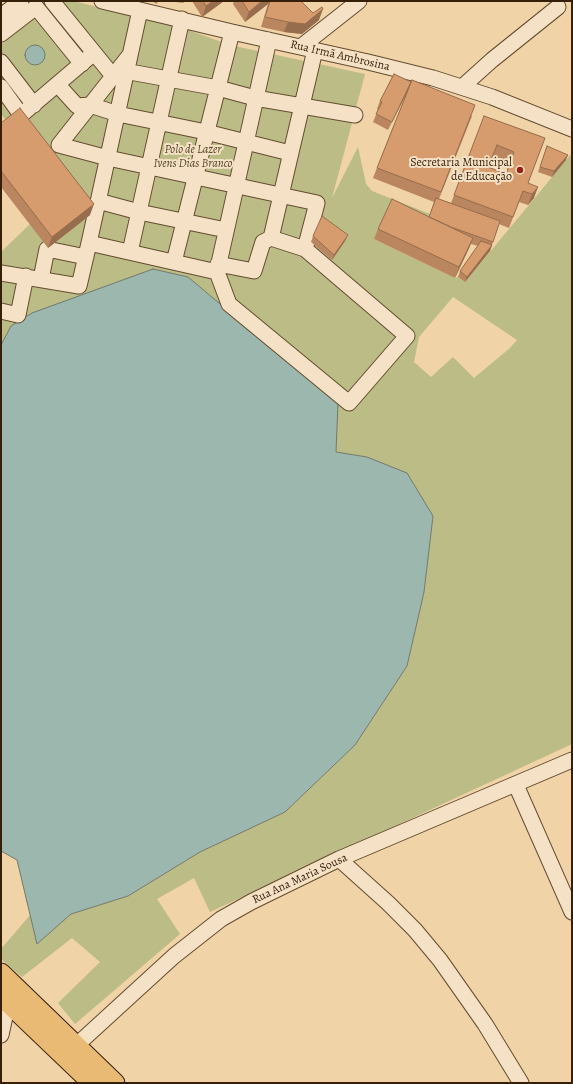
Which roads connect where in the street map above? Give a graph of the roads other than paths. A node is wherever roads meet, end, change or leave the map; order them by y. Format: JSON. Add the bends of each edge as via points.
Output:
{"nodes":[{"id":1,"x":21,"y":1,"type":"edge"},
{"id":2,"x":52,"y":1,"type":"edge"},
{"id":3,"x":102,"y":1,"type":"edge"},
{"id":4,"x":359,"y":1,"type":"edge"},
{"id":5,"x":34,"y":4,"type":"edge"},
{"id":6,"x":558,"y":7,"type":"dead end"},
{"id":7,"x":140,"y":10,"type":"junction"},
{"id":8,"x":1,"y":16,"type":"edge"},
{"id":9,"x":182,"y":20,"type":"junction"},
{"id":10,"x":232,"y":32,"type":"junction"},
{"id":11,"x":1,"y":34,"type":"edge"},
{"id":12,"x":269,"y":40,"type":"junction"},
{"id":13,"x":308,"y":48,"type":"junction"},
{"id":14,"x":94,"y":53,"type":"junction"},
{"id":15,"x":1,"y":62,"type":"edge"},
{"id":16,"x":82,"y":64,"type":"junction"},
{"id":17,"x":119,"y":72,"type":"junction"},
{"id":18,"x":170,"y":79,"type":"junction"},
{"id":19,"x":58,"y":85,"type":"junction"},
{"id":20,"x":462,"y":87,"type":"junction"},
{"id":21,"x":1,"y":88,"type":"edge"},
{"id":22,"x":218,"y":88,"type":"junction"},
{"id":23,"x":255,"y":98,"type":"junction"},
{"id":24,"x":34,"y":105,"type":"junction"},
{"id":25,"x":90,"y":105,"type":"junction"},
{"id":26,"x":301,"y":107,"type":"junction"},
{"id":27,"x":118,"y":114,"type":"junction"},
{"id":28,"x":355,"y":115,"type":"dead end"},
{"id":29,"x":159,"y":123,"type":"junction"},
{"id":30,"x":572,"y":129,"type":"edge"},
{"id":31,"x":206,"y":132,"type":"junction"},
{"id":32,"x":246,"y":142,"type":"junction"},
{"id":33,"x":290,"y":153,"type":"junction"},
{"id":34,"x":108,"y":158,"type":"junction"},
{"id":35,"x":149,"y":167,"type":"junction"},
{"id":36,"x":194,"y":177,"type":"junction"},
{"id":37,"x":236,"y":186,"type":"junction"},
{"id":38,"x":280,"y":195,"type":"junction"},
{"id":39,"x":98,"y":201,"type":"junction"},
{"id":40,"x":139,"y":212,"type":"junction"},
{"id":41,"x":184,"y":221,"type":"junction"},
{"id":42,"x":226,"y":230,"type":"junction"},
{"id":43,"x":271,"y":238,"type":"junction"},
{"id":44,"x":305,"y":249,"type":"junction"},
{"id":45,"x":87,"y":250,"type":"junction"},
{"id":46,"x":130,"y":252,"type":"junction"},
{"id":47,"x":174,"y":262,"type":"junction"},
{"id":48,"x":217,"y":268,"type":"junction"},
{"id":49,"x":1,"y":273,"type":"edge"},
{"id":50,"x":26,"y":276,"type":"junction"},
{"id":51,"x":41,"y":279,"type":"junction"},
{"id":52,"x":1,"y":311,"type":"edge"},
{"id":53,"x":572,"y":760,"type":"edge"},
{"id":54,"x":516,"y":785,"type":"junction"},
{"id":55,"x":339,"y":859,"type":"junction"},
{"id":56,"x":572,"y":912,"type":"edge"},
{"id":57,"x":1,"y":973,"type":"edge"},
{"id":58,"x":9,"y":996,"type":"edge"},
{"id":59,"x":1,"y":1035,"type":"edge"},
{"id":60,"x":70,"y":1051,"type":"junction"},
{"id":61,"x":92,"y":1083,"type":"edge"},
{"id":62,"x":115,"y":1083,"type":"edge"},
{"id":63,"x":521,"y":1083,"type":"edge"}],
"edges":[{"from":1,"to":8,"type":"street"},
{"from":2,"to":14,"type":"street"},
{"from":3,"to":7,"type":"street","name":"Rua Irmã Ambrosina"},
{"from":4,"to":13,"type":"street"},
{"from":5,"to":11,"type":"street"},
{"from":5,"to":16,"type":"street"},
{"from":6,"to":20,"type":"street"},
{"from":7,"to":9,"type":"street","name":"Rua Irmã Ambrosina"},
{"from":7,"to":17,"type":"street","via":[[132,52]]},
{"from":9,"to":10,"type":"street","name":"Rua Irmã Ambrosina"},
{"from":9,"to":18,"type":"street"},
{"from":10,"to":12,"type":"street","name":"Rua Irmã Ambrosina"},
{"from":10,"to":22,"type":"street"},
{"from":12,"to":13,"type":"street","name":"Rua Irmã Ambrosina"},
{"from":12,"to":23,"type":"street"},
{"from":13,"to":20,"type":"street","name":"Rua Irmã Ambrosina"},
{"from":13,"to":26,"type":"street"},
{"from":14,"to":16,"type":"street"},
{"from":14,"to":17,"type":"street"},
{"from":15,"to":24,"type":"street"},
{"from":16,"to":19,"type":"street"},
{"from":17,"to":18,"type":"street"},
{"from":17,"to":25,"type":"street"},
{"from":17,"to":27,"type":"street"},
{"from":18,"to":22,"type":"street"},
{"from":18,"to":29,"type":"street"},
{"from":19,"to":24,"type":"street"},
{"from":19,"to":25,"type":"street","via":[[77,106]]},
{"from":20,"to":30,"type":"street","name":"Rua Irmã Ambrosina"},
{"from":21,"to":24,"type":"street","via":[[21,115]]},
{"from":22,"to":23,"type":"street"},
{"from":22,"to":31,"type":"street"},
{"from":23,"to":26,"type":"street"},
{"from":23,"to":32,"type":"street"},
{"from":25,"to":27,"type":"street"},
{"from":25,"to":34,"type":"street","via":[[59,145]]},
{"from":26,"to":28,"type":"street"},
{"from":26,"to":33,"type":"street"},
{"from":27,"to":29,"type":"street"},
{"from":27,"to":34,"type":"street"},
{"from":29,"to":31,"type":"street"},
{"from":29,"to":35,"type":"street"},
{"from":31,"to":32,"type":"street"},
{"from":31,"to":36,"type":"street"},
{"from":32,"to":33,"type":"street"},
{"from":32,"to":37,"type":"street"},
{"from":33,"to":38,"type":"street"},
{"from":34,"to":35,"type":"street"},
{"from":34,"to":39,"type":"street"},
{"from":35,"to":36,"type":"street"},
{"from":35,"to":40,"type":"street"},
{"from":36,"to":37,"type":"street"},
{"from":36,"to":41,"type":"street"},
{"from":37,"to":38,"type":"street"},
{"from":37,"to":42,"type":"street"},
{"from":38,"to":43,"type":"street"},
{"from":38,"to":44,"type":"street","via":[[317,203]]},
{"from":39,"to":40,"type":"street"},
{"from":39,"to":45,"type":"street"},
{"from":40,"to":41,"type":"street"},
{"from":40,"to":46,"type":"street"},
{"from":41,"to":42,"type":"street"},
{"from":41,"to":47,"type":"street"},
{"from":42,"to":48,"type":"street"},
{"from":43,"to":44,"type":"street"},
{"from":43,"to":48,"type":"street","via":[[263,242],[254,271]]},
{"from":44,"to":48,"type":"street","via":[[407,336],[349,403],[229,304]]},
{"from":45,"to":46,"type":"street"},
{"from":45,"to":51,"type":"street","via":[[47,250]]},
{"from":45,"to":51,"type":"street","via":[[79,286]]},
{"from":46,"to":47,"type":"street"},
{"from":47,"to":48,"type":"street"},
{"from":49,"to":50,"type":"street"},
{"from":50,"to":51,"type":"street"},
{"from":50,"to":52,"type":"street","via":[[18,315]]},
{"from":53,"to":54,"type":"street","name":"Rua Ana Maria Sousa"},
{"from":54,"to":55,"type":"street","name":"Rua Ana Maria Sousa"},
{"from":54,"to":56,"type":"street"},
{"from":55,"to":60,"type":"street","name":"Rua Ana Maria Sousa","via":[[221,919],[174,956]]},
{"from":55,"to":63,"type":"street","via":[[388,903],[440,960],[485,1024]]},
{"from":57,"to":58,"type":"main road"},
{"from":58,"to":59,"type":"street"},
{"from":58,"to":60,"type":"main road"},
{"from":60,"to":61,"type":"main road"},
{"from":60,"to":62,"type":"main road"}]}
